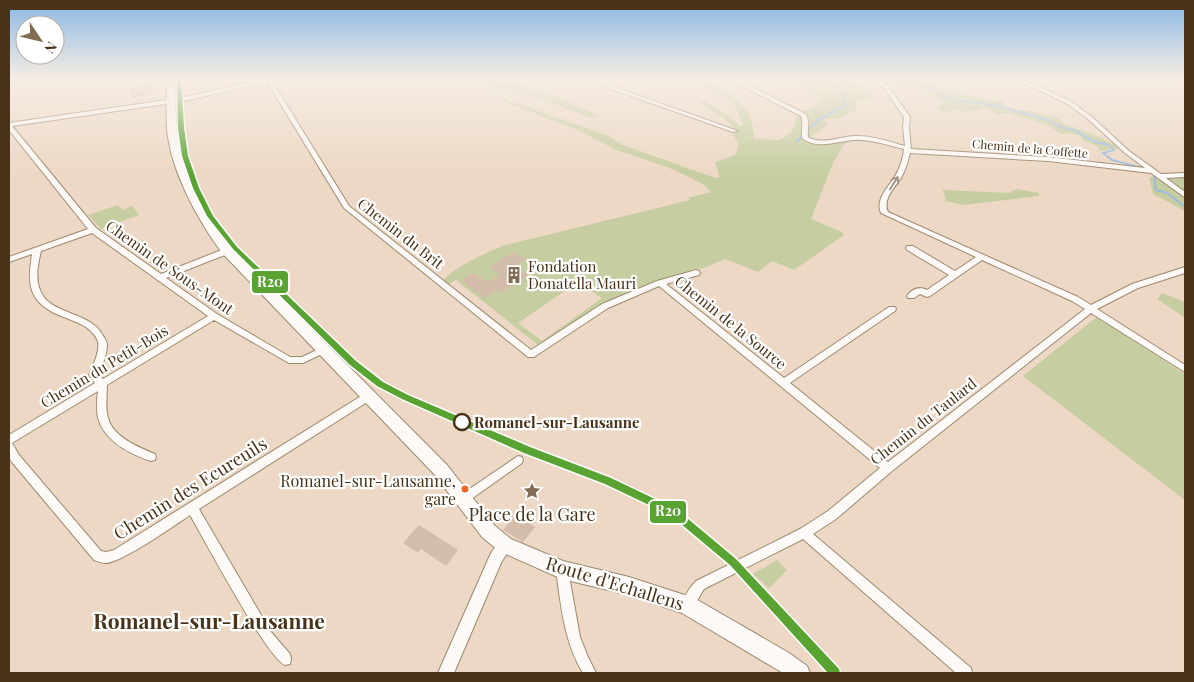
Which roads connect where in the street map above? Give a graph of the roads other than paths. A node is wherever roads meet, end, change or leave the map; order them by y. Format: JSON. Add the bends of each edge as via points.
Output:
{"nodes":[{"id":1,"x":116,"y":110,"type":"edge"},
{"id":2,"x":171,"y":110,"type":"edge"},
{"id":3,"x":287,"y":110,"type":"edge"},
{"id":4,"x":674,"y":110,"type":"edge"},
{"id":5,"x":794,"y":110,"type":"edge"},
{"id":6,"x":903,"y":110,"type":"edge"},
{"id":7,"x":1078,"y":110,"type":"edge"},
{"id":8,"x":9,"y":125,"type":"edge"},
{"id":9,"x":735,"y":131,"type":"dead end"},
{"id":10,"x":804,"y":131,"type":"joint"},
{"id":11,"x":809,"y":141,"type":"joint"},
{"id":12,"x":907,"y":149,"type":"junction"},
{"id":13,"x":1151,"y":171,"type":"junction"},
{"id":14,"x":1185,"y":175,"type":"edge"},
{"id":15,"x":1161,"y":176,"type":"junction"},
{"id":16,"x":1185,"y":195,"type":"edge"},
{"id":17,"x":885,"y":213,"type":"joint"},
{"id":18,"x":93,"y":230,"type":"junction"},
{"id":19,"x":910,"y":248,"type":"dead end"},
{"id":20,"x":36,"y":250,"type":"junction"},
{"id":21,"x":227,"y":251,"type":"junction"},
{"id":22,"x":981,"y":257,"type":"junction"},
{"id":23,"x":9,"y":260,"type":"edge"},
{"id":24,"x":1185,"y":270,"type":"edge"},
{"id":25,"x":696,"y":273,"type":"dead end"},
{"id":26,"x":955,"y":275,"type":"junction"},
{"id":27,"x":161,"y":277,"type":"junction"},
{"id":28,"x":660,"y":283,"type":"junction"},
{"id":29,"x":911,"y":296,"type":"dead end"},
{"id":30,"x":1092,"y":308,"type":"junction"},
{"id":31,"x":892,"y":309,"type":"dead end"},
{"id":32,"x":214,"y":316,"type":"junction"},
{"id":33,"x":323,"y":350,"type":"junction"},
{"id":34,"x":531,"y":355,"type":"joint"},
{"id":35,"x":1185,"y":369,"type":"edge"},
{"id":36,"x":102,"y":383,"type":"junction"},
{"id":37,"x":784,"y":383,"type":"junction"},
{"id":38,"x":369,"y":396,"type":"junction"},
{"id":39,"x":9,"y":440,"type":"edge"},
{"id":40,"x":9,"y":446,"type":"edge"},
{"id":41,"x":151,"y":457,"type":"dead end"},
{"id":42,"x":518,"y":460,"type":"dead end"},
{"id":43,"x":888,"y":468,"type":"junction"},
{"id":44,"x":463,"y":499,"type":"junction"},
{"id":45,"x":192,"y":508,"type":"junction"},
{"id":46,"x":804,"y":534,"type":"junction"},
{"id":47,"x":505,"y":545,"type":"junction"},
{"id":48,"x":562,"y":570,"type":"junction"},
{"id":49,"x":687,"y":605,"type":"junction"},
{"id":50,"x":285,"y":659,"type":"dead end"},
{"id":51,"x":446,"y":673,"type":"edge"},
{"id":52,"x":590,"y":673,"type":"edge"},
{"id":53,"x":800,"y":673,"type":"edge"},
{"id":54,"x":966,"y":673,"type":"edge"}],
"edges":[{"from":1,"to":8,"type":"street"},
{"from":2,"to":21,"type":"main road","name":"Route d'Echallens","via":[[172,130],[186,181],[207,224]]},
{"from":3,"to":34,"type":"street","name":"Chemin du Brit","via":[[346,207]]},
{"from":4,"to":9,"type":"street"},
{"from":5,"to":10,"type":"street","name":"Chemin de la Coffette","via":[[806,120]]},
{"from":6,"to":12,"type":"street","via":[[907,117]]},
{"from":7,"to":13,"type":"street"},
{"from":8,"to":18,"type":"street","name":"Chemin de Sous-Mont"},
{"from":10,"to":11,"type":"street","name":"Chemin de la Coffette"},
{"from":11,"to":12,"type":"street","name":"Chemin de la Coffette","via":[[820,143],[859,138]]},
{"from":12,"to":13,"type":"street","name":"Chemin de la Coffette","via":[[1048,159]]},
{"from":17,"to":12,"type":"street","one_way":true,"via":[[883,202],[898,175]]},
{"from":13,"to":15,"type":"street"},
{"from":14,"to":15,"type":"street"},
{"from":15,"to":16,"type":"street"},
{"from":17,"to":22,"type":"street"},
{"from":18,"to":20,"type":"street"},
{"from":18,"to":27,"type":"street","name":"Chemin de Sous-Mont"},
{"from":19,"to":26,"type":"street"},
{"from":20,"to":23,"type":"street"},
{"from":20,"to":36,"type":"street","via":[[34,290],[45,304],[88,325],[97,333],[102,341],[102,350],[94,375]]},
{"from":21,"to":27,"type":"street"},
{"from":21,"to":33,"type":"main road","name":"Route d'Echallens"},
{"from":22,"to":26,"type":"street"},
{"from":22,"to":30,"type":"street"},
{"from":24,"to":30,"type":"street","name":"Chemin du Taulard","via":[[1135,286]]},
{"from":25,"to":28,"type":"street","name":"Chemin de la Source"},
{"from":26,"to":29,"type":"street","via":[[927,294],[920,290]]},
{"from":27,"to":32,"type":"street","name":"Chemin de Sous-Mont"},
{"from":28,"to":34,"type":"street","name":"Chemin de la Source","via":[[605,306]]},
{"from":28,"to":37,"type":"street","name":"Chemin de la Source"},
{"from":30,"to":35,"type":"street"},
{"from":30,"to":43,"type":"street","name":"Chemin du Taulard"},
{"from":31,"to":37,"type":"street","name":"Chemin de la Source"},
{"from":32,"to":33,"type":"street","name":"Chemin de Sous-Mont","via":[[289,360],[303,360]]},
{"from":32,"to":36,"type":"street","name":"Chemin du Petit-Bois"},
{"from":33,"to":38,"type":"main road","name":"Route d'Echallens"},
{"from":36,"to":39,"type":"street","name":"Chemin du Petit-Bois"},
{"from":36,"to":41,"type":"street","via":[[102,410],[107,425],[117,439]]},
{"from":37,"to":43,"type":"street","name":"Chemin de la Source"},
{"from":38,"to":44,"type":"main road","name":"Route d'Echallens","via":[[441,470]]},
{"from":38,"to":45,"type":"street","name":"Chemin des Ecureuils"},
{"from":40,"to":45,"type":"street","name":"Chemin des Ecureuils","via":[[15,458],[98,556],[117,555]]},
{"from":42,"to":44,"type":"street"},
{"from":43,"to":46,"type":"street","name":"Chemin du Taulard"},
{"from":44,"to":47,"type":"main road","name":"Route d'Echallens","via":[[488,531]]},
{"from":45,"to":50,"type":"street","via":[[267,636]]},
{"from":46,"to":49,"type":"street","name":"Chemin du Taulard","via":[[700,586]]},
{"from":46,"to":54,"type":"street"},
{"from":47,"to":48,"type":"main road","name":"Route d'Echallens"},
{"from":47,"to":51,"type":"street","via":[[496,558]]},
{"from":48,"to":49,"type":"main road","name":"Route d'Echallens","via":[[629,586]]},
{"from":48,"to":52,"type":"street","via":[[574,642]]},
{"from":49,"to":53,"type":"main road","name":"Route d'Echallens"}]}
